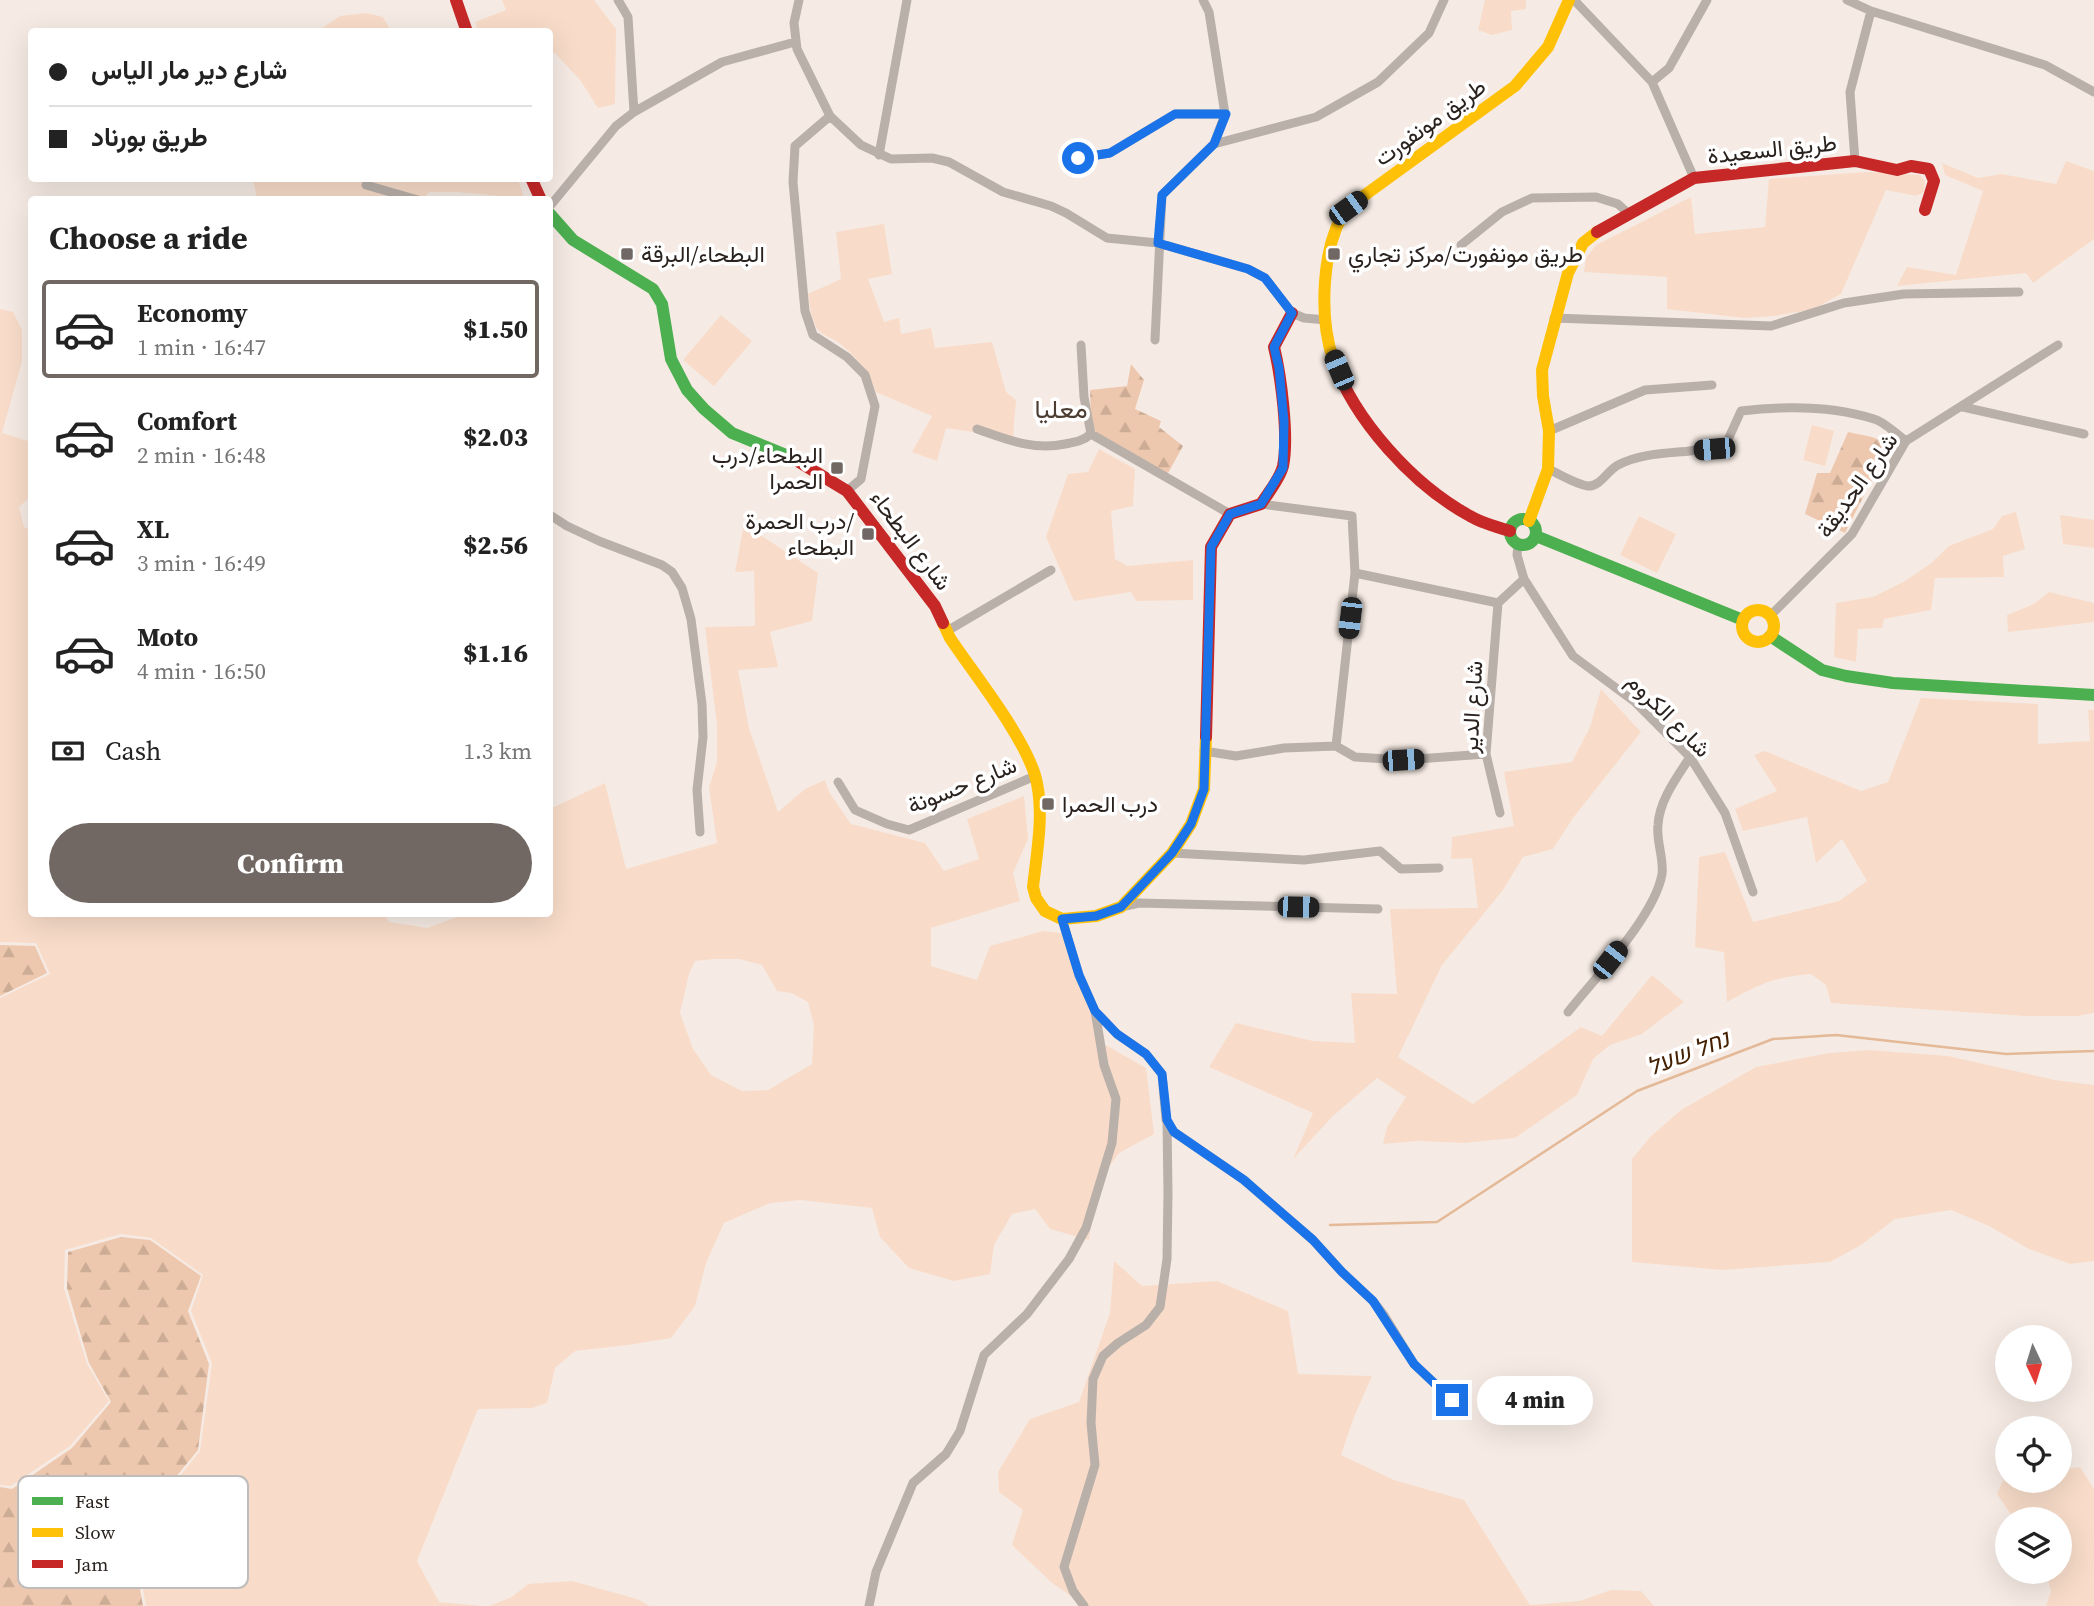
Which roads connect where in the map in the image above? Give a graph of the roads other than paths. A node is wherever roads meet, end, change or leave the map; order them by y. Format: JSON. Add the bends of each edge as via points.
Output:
{"nodes":[{"id":1,"x":456,"y":0,"type":"edge"},
{"id":2,"x":618,"y":0,"type":"edge"},
{"id":3,"x":799,"y":0,"type":"edge"},
{"id":4,"x":907,"y":0,"type":"edge"},
{"id":5,"x":1203,"y":0,"type":"edge"},
{"id":6,"x":1444,"y":0,"type":"edge"},
{"id":7,"x":1572,"y":0,"type":"edge"},
{"id":8,"x":1707,"y":0,"type":"edge"},
{"id":9,"x":1847,"y":0,"type":"edge"},
{"id":10,"x":1871,"y":11,"type":"junction"},
{"id":11,"x":466,"y":28,"type":"edge"},
{"id":12,"x":795,"y":42,"type":"junction"},
{"id":13,"x":1652,"y":82,"type":"junction"},
{"id":14,"x":2094,"y":92,"type":"edge"},
{"id":15,"x":634,"y":112,"type":"junction"},
{"id":16,"x":1226,"y":114,"type":"junction"},
{"id":17,"x":830,"y":116,"type":"junction"},
{"id":18,"x":1214,"y":144,"type":"junction"},
{"id":19,"x":879,"y":155,"type":"junction"},
{"id":20,"x":1078,"y":158,"type":"dead end"},
{"id":21,"x":1855,"y":161,"type":"junction"},
{"id":22,"x":1694,"y":178,"type":"junction"},
{"id":23,"x":366,"y":185,"type":"dead end"},
{"id":24,"x":404,"y":196,"type":"edge"},
{"id":25,"x":553,"y":202,"type":"edge"},
{"id":26,"x":1925,"y":209,"type":"dead end"},
{"id":27,"x":1629,"y":214,"type":"junction"},
{"id":28,"x":553,"y":219,"type":"edge"},
{"id":29,"x":1158,"y":243,"type":"junction"},
{"id":30,"x":1461,"y":245,"type":"dead end"},
{"id":31,"x":2019,"y":292,"type":"dead end"},
{"id":32,"x":1292,"y":313,"type":"junction"},
{"id":33,"x":1554,"y":318,"type":"junction"},
{"id":34,"x":1326,"y":320,"type":"junction"},
{"id":35,"x":1155,"y":340,"type":"dead end"},
{"id":36,"x":1081,"y":345,"type":"dead end"},
{"id":37,"x":2058,"y":345,"type":"dead end"},
{"id":38,"x":1712,"y":385,"type":"dead end"},
{"id":39,"x":1963,"y":407,"type":"junction"},
{"id":40,"x":976,"y":429,"type":"dead end"},
{"id":41,"x":1549,"y":430,"type":"junction"},
{"id":42,"x":1091,"y":434,"type":"junction"},
{"id":43,"x":2084,"y":434,"type":"dead end"},
{"id":44,"x":1906,"y":441,"type":"junction"},
{"id":45,"x":1548,"y":468,"type":"junction"},
{"id":46,"x":847,"y":491,"type":"junction"},
{"id":47,"x":1261,"y":504,"type":"junction"},
{"id":48,"x":1230,"y":514,"type":"junction"},
{"id":49,"x":553,"y":517,"type":"edge"},
{"id":50,"x":1529,"y":521,"type":"junction"},
{"id":51,"x":1510,"y":531,"type":"junction"},
{"id":52,"x":1535,"y":536,"type":"junction"},
{"id":53,"x":1518,"y":545,"type":"junction"},
{"id":54,"x":1051,"y":570,"type":"dead end"},
{"id":55,"x":1355,"y":573,"type":"junction"},
{"id":56,"x":1524,"y":579,"type":"junction"},
{"id":57,"x":1498,"y":603,"type":"junction"},
{"id":58,"x":1770,"y":616,"type":"junction"},
{"id":59,"x":1743,"y":620,"type":"junction"},
{"id":60,"x":947,"y":631,"type":"junction"},
{"id":61,"x":1770,"y":636,"type":"junction"},
{"id":62,"x":2094,"y":695,"type":"edge"},
{"id":63,"x":1336,"y":746,"type":"junction"},
{"id":64,"x":1204,"y":751,"type":"junction"},
{"id":65,"x":1486,"y":754,"type":"junction"},
{"id":66,"x":1690,"y":757,"type":"junction"},
{"id":67,"x":1035,"y":776,"type":"junction"},
{"id":68,"x":838,"y":782,"type":"dead end"},
{"id":69,"x":1500,"y":813,"type":"dead end"},
{"id":70,"x":700,"y":832,"type":"dead end"},
{"id":71,"x":1172,"y":853,"type":"junction"},
{"id":72,"x":1439,"y":868,"type":"dead end"},
{"id":73,"x":1753,"y":892,"type":"dead end"},
{"id":74,"x":1121,"y":907,"type":"junction"},
{"id":75,"x":1378,"y":909,"type":"dead end"},
{"id":76,"x":1062,"y":919,"type":"junction"},
{"id":77,"x":1095,"y":1011,"type":"junction"},
{"id":78,"x":1568,"y":1012,"type":"dead end"},
{"id":79,"x":1167,"y":1120,"type":"junction"},
{"id":80,"x":1452,"y":1400,"type":"dead end"},
{"id":81,"x":869,"y":1606,"type":"edge"},
{"id":82,"x":1084,"y":1606,"type":"edge"}],
"edges":[{"from":1,"to":11,"type":"street"},
{"from":2,"to":15,"type":"street","via":[[628,17]]},
{"from":3,"to":12,"type":"street"},
{"from":4,"to":19,"type":"street"},
{"from":5,"to":16,"type":"street","via":[[1209,12]]},
{"from":6,"to":18,"type":"street","via":[[1429,33],[1378,82],[1316,117]]},
{"from":7,"to":13,"type":"street","name":"طريق السعيدة"},
{"from":7,"to":34,"type":"street","name":"طريق مونفورت","via":[[1548,50],[1516,86],[1339,218],[1326,259]]},
{"from":8,"to":13,"type":"street","via":[[1669,68]]},
{"from":9,"to":10,"type":"street"},
{"from":10,"to":14,"type":"street","via":[[2045,65]]},
{"from":10,"to":21,"type":"street","via":[[1850,92]]},
{"from":12,"to":15,"type":"street","via":[[722,62]]},
{"from":12,"to":17,"type":"street"},
{"from":13,"to":22,"type":"street","name":"طريق السعيدة"},
{"from":15,"to":25,"type":"street"},
{"from":16,"to":18,"type":"street"},
{"from":16,"to":20,"type":"street","via":[[1175,114],[1110,153]]},
{"from":17,"to":19,"type":"street"},
{"from":17,"to":46,"type":"street","via":[[795,146],[793,182],[805,311],[813,335],[848,357],[865,375],[875,406],[861,479]]},
{"from":18,"to":29,"type":"street","via":[[1162,195]]},
{"from":19,"to":29,"type":"street","via":[[949,162],[1003,192],[1066,213],[1107,238]]},
{"from":21,"to":22,"type":"street","name":"طريق السعيدة"},
{"from":21,"to":26,"type":"street","name":"طريق السعيدة","via":[[1897,170],[1911,166],[1930,169],[1934,181]]},
{"from":22,"to":27,"type":"street","name":"طريق السعيدة"},
{"from":23,"to":24,"type":"street"},
{"from":27,"to":30,"type":"street","via":[[1618,204],[1596,197],[1532,198],[1502,212]]},
{"from":27,"to":33,"type":"street","name":"طريق السعيدة","via":[[1583,243]]},
{"from":28,"to":46,"type":"street","name":"شارع البطحاء","via":[[573,240],[653,289],[662,304],[671,359],[687,390],[704,409],[732,433],[795,459]]},
{"from":29,"to":32,"type":"street","via":[[1248,269],[1265,278]]},
{"from":29,"to":35,"type":"street"},
{"from":31,"to":33,"type":"street","via":[[1904,294],[1844,303],[1771,326]]},
{"from":32,"to":34,"type":"street"},
{"from":32,"to":47,"type":"street","via":[[1274,347],[1284,422],[1283,468]]},
{"from":33,"to":41,"type":"street","name":"طريق السعيدة","via":[[1542,370]]},
{"from":34,"to":51,"type":"street","name":"طريق مونفورت","via":[[1329,346],[1349,394],[1377,438],[1444,499],[1474,518]]},
{"from":36,"to":42,"type":"street"},
{"from":37,"to":39,"type":"street","name":"شارع الحديقة"},
{"from":38,"to":41,"type":"street","via":[[1644,390]]},
{"from":39,"to":43,"type":"street"},
{"from":39,"to":44,"type":"street","name":"شارع الحديقة"},
{"from":40,"to":42,"type":"street","via":[[1047,448],[1084,440]]},
{"from":41,"to":45,"type":"street","name":"طريق السعيدة"},
{"from":42,"to":48,"type":"street"},
{"from":44,"to":45,"type":"street","via":[[1876,419],[1811,408],[1760,409],[1741,411],[1726,444],[1620,464],[1595,485],[1587,486]]},
{"from":44,"to":58,"type":"street","name":"شارع الحديقة","via":[[1852,534]]},
{"from":45,"to":50,"type":"street","name":"طريق السعيدة"},
{"from":46,"to":60,"type":"street","name":"شارع البطحاء","via":[[935,606]]},
{"from":47,"to":48,"type":"street"},
{"from":47,"to":55,"type":"street","via":[[1352,516]]},
{"from":48,"to":64,"type":"street","via":[[1211,547]]},
{"from":49,"to":70,"type":"street","via":[[662,565],[682,588],[702,704],[697,790]]},
{"from":50,"to":51,"type":"street","via":[[1517,521]]},
{"from":50,"to":52,"type":"street"},
{"from":51,"to":53,"type":"street","via":[[1511,540]]},
{"from":52,"to":53,"type":"street","via":[[1527,545]]},
{"from":52,"to":59,"type":"street"},
{"from":53,"to":56,"type":"street","name":"شارع الكروم"},
{"from":54,"to":60,"type":"street"},
{"from":55,"to":57,"type":"street"},
{"from":55,"to":63,"type":"street"},
{"from":56,"to":57,"type":"street"},
{"from":56,"to":66,"type":"street","name":"شارع الكروم","via":[[1573,656],[1635,702]]},
{"from":57,"to":65,"type":"street","name":"شارع الدير"},
{"from":58,"to":59,"type":"street","via":[[1756,610]]},
{"from":58,"to":61,"type":"street","via":[[1774,626]]},
{"from":59,"to":61,"type":"street","via":[[1744,634],[1752,641]]},
{"from":60,"to":67,"type":"street","name":"شارع البطحاء","via":[[1021,743]]},
{"from":61,"to":62,"type":"street","via":[[1822,670],[1846,676]]},
{"from":63,"to":64,"type":"street","via":[[1236,756]]},
{"from":63,"to":65,"type":"street","via":[[1355,757],[1403,760]]},
{"from":64,"to":71,"type":"street","via":[[1204,789],[1191,824]]},
{"from":65,"to":69,"type":"street","name":"شارع الدير"},
{"from":66,"to":73,"type":"street","name":"شارع الكروم","via":[[1725,813]]},
{"from":66,"to":78,"type":"street","via":[[1669,790],[1657,824],[1662,873],[1652,902]]},
{"from":67,"to":68,"type":"street","name":"شارع حسونة","via":[[909,830],[855,810]]},
{"from":67,"to":76,"type":"street","name":"شارع البطحاء","via":[[1040,817],[1033,887],[1045,911]]},
{"from":71,"to":72,"type":"street","via":[[1304,860],[1380,851],[1401,869]]},
{"from":71,"to":74,"type":"street"},
{"from":74,"to":75,"type":"street","via":[[1139,903]]},
{"from":74,"to":76,"type":"street","via":[[1096,916]]},
{"from":76,"to":77,"type":"street"},
{"from":77,"to":79,"type":"street","via":[[1146,1054],[1162,1074]]},
{"from":77,"to":81,"type":"street","via":[[1104,1065],[1116,1099],[1112,1143],[1086,1228],[1069,1259],[1027,1314],[984,1355],[960,1431],[946,1454],[913,1483],[876,1572]]},
{"from":79,"to":80,"type":"street","via":[[1174,1132],[1244,1180],[1313,1240],[1373,1301],[1414,1364]]},
{"from":79,"to":82,"type":"street","via":[[1167,1259],[1160,1307],[1146,1325],[1103,1356],[1093,1379],[1095,1465],[1064,1567]]}]}
